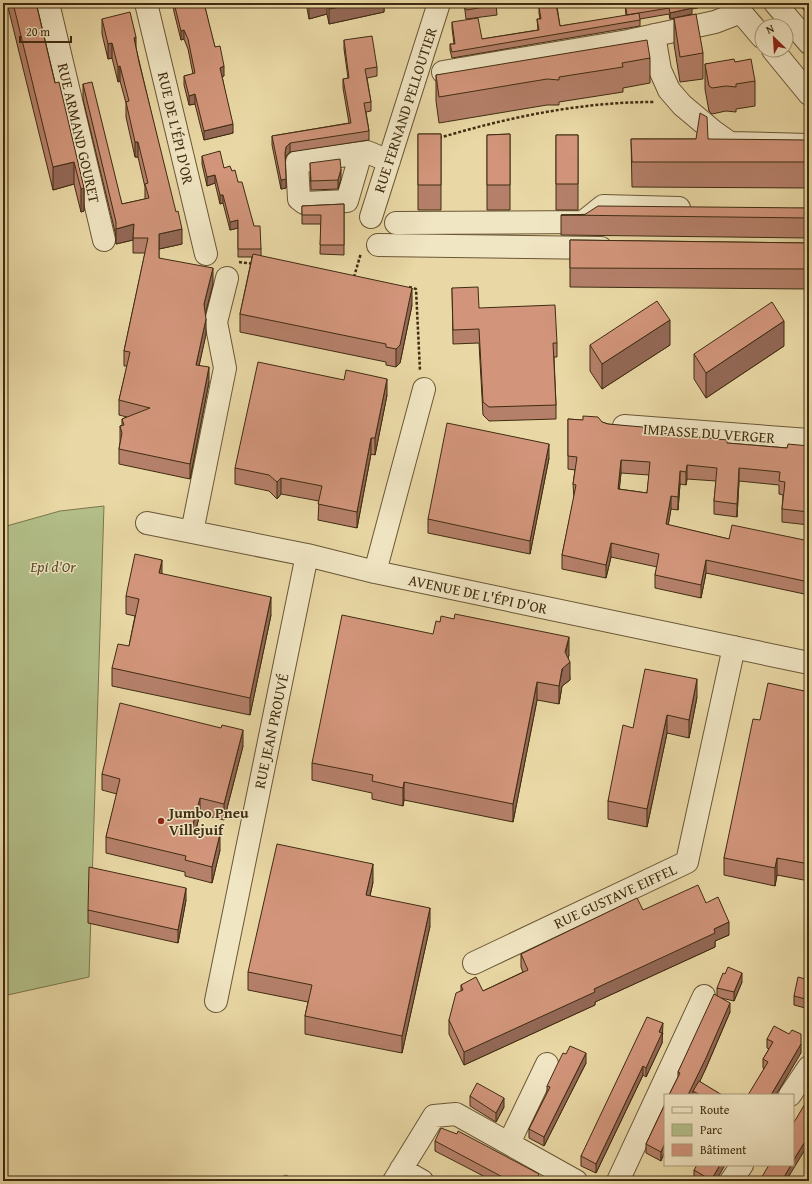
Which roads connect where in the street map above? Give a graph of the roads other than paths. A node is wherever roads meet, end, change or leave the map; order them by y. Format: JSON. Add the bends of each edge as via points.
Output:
{"nodes":[{"id":1,"x":48,"y":3,"type":"edge"},
{"id":2,"x":146,"y":3,"type":"edge"},
{"id":3,"x":439,"y":3,"type":"edge"},
{"id":4,"x":775,"y":3,"type":"edge"},
{"id":5,"x":737,"y":8,"type":"edge"},
{"id":6,"x":754,"y":28,"type":"edge"},
{"id":7,"x":654,"y":35,"type":"junction"},
{"id":8,"x":809,"y":43,"type":"edge"},
{"id":9,"x":780,"y":58,"type":"edge"},
{"id":10,"x":443,"y":72,"type":"edge"},
{"id":11,"x":809,"y":94,"type":"edge"},
{"id":12,"x":809,"y":145,"type":"edge"},
{"id":13,"x":361,"y":153,"type":"dead end"},
{"id":14,"x":389,"y":161,"type":"junction"},
{"id":15,"x":698,"y":208,"type":"edge"},
{"id":16,"x":371,"y":217,"type":"dead end"},
{"id":17,"x":396,"y":223,"type":"dead end"},
{"id":18,"x":104,"y":240,"type":"dead end"},
{"id":19,"x":378,"y":245,"type":"dead end"},
{"id":20,"x":618,"y":248,"type":"edge"},
{"id":21,"x":206,"y":254,"type":"dead end"},
{"id":22,"x":232,"y":270,"type":"road end"},
{"id":23,"x":422,"y":382,"type":"road end"},
{"id":24,"x":609,"y":425,"type":"edge"},
{"id":25,"x":809,"y":440,"type":"edge"},
{"id":26,"x":147,"y":523,"type":"dead end"},
{"id":27,"x":192,"y":532,"type":"junction"},
{"id":28,"x":307,"y":555,"type":"junction"},
{"id":29,"x":375,"y":572,"type":"junction"},
{"id":30,"x":734,"y":647,"type":"junction"},
{"id":31,"x":809,"y":663,"type":"edge"},
{"id":32,"x":474,"y":963,"type":"dead end"},
{"id":33,"x":704,"y":996,"type":"dead end"},
{"id":34,"x":216,"y":1001,"type":"dead end"},
{"id":35,"x":547,"y":1064,"type":"dead end"},
{"id":36,"x":809,"y":1067,"type":"edge"},
{"id":37,"x":791,"y":1094,"type":"edge"},
{"id":38,"x":509,"y":1144,"type":"junction"},
{"id":39,"x":741,"y":1166,"type":"edge"},
{"id":40,"x":397,"y":1175,"type":"edge"},
{"id":41,"x":422,"y":1181,"type":"edge"},
{"id":42,"x":576,"y":1181,"type":"edge"},
{"id":43,"x":618,"y":1181,"type":"edge"},
{"id":44,"x":731,"y":1181,"type":"edge"}],
"edges":[{"from":1,"to":18,"type":"street","name":"RUE ARMAND GOURET"},
{"from":2,"to":21,"type":"street","name":"RUE DE L'ÉPI D'OR"},
{"from":3,"to":14,"type":"street","name":"RUE FERNAND PELLOUTIER"},
{"from":4,"to":8,"type":"street"},
{"from":5,"to":6,"type":"street"},
{"from":5,"to":7,"type":"street","via":[[716,22]]},
{"from":7,"to":10,"type":"street"},
{"from":7,"to":12,"type":"street","via":[[660,70],[675,98],[701,122],[730,143]]},
{"from":9,"to":11,"type":"street"},
{"from":13,"to":14,"type":"street","via":[[367,152]]},
{"from":14,"to":16,"type":"street","name":"RUE FERNAND PELLOUTIER"},
{"from":15,"to":17,"type":"street","via":[[604,206],[583,222]]},
{"from":19,"to":20,"type":"street"},
{"from":22,"to":27,"type":"street","via":[[216,322],[225,368]]},
{"from":23,"to":29,"type":"street"},
{"from":24,"to":25,"type":"street","name":"IMPASSE DU VERGER"},
{"from":26,"to":27,"type":"street","name":"AVENUE DE L'ÉPI D'OR"},
{"from":27,"to":28,"type":"street","name":"AVENUE DE L'ÉPI D'OR"},
{"from":28,"to":29,"type":"street","name":"AVENUE DE L'ÉPI D'OR"},
{"from":28,"to":34,"type":"street","name":"RUE JEAN PROUVÉ"},
{"from":29,"to":30,"type":"street","name":"AVENUE DE L'ÉPI D'OR"},
{"from":30,"to":31,"type":"street","name":"AVENUE DE L'ÉPI D'OR"},
{"from":30,"to":32,"type":"street","name":"RUE GUSTAVE EIFFEL","via":[[687,862]]},
{"from":33,"to":43,"type":"street"},
{"from":35,"to":38,"type":"street"},
{"from":36,"to":37,"type":"street"},
{"from":38,"to":40,"type":"street","via":[[456,1114],[434,1116]]},
{"from":38,"to":42,"type":"street"},
{"from":39,"to":44,"type":"street"},
{"from":40,"to":41,"type":"street"}]}
